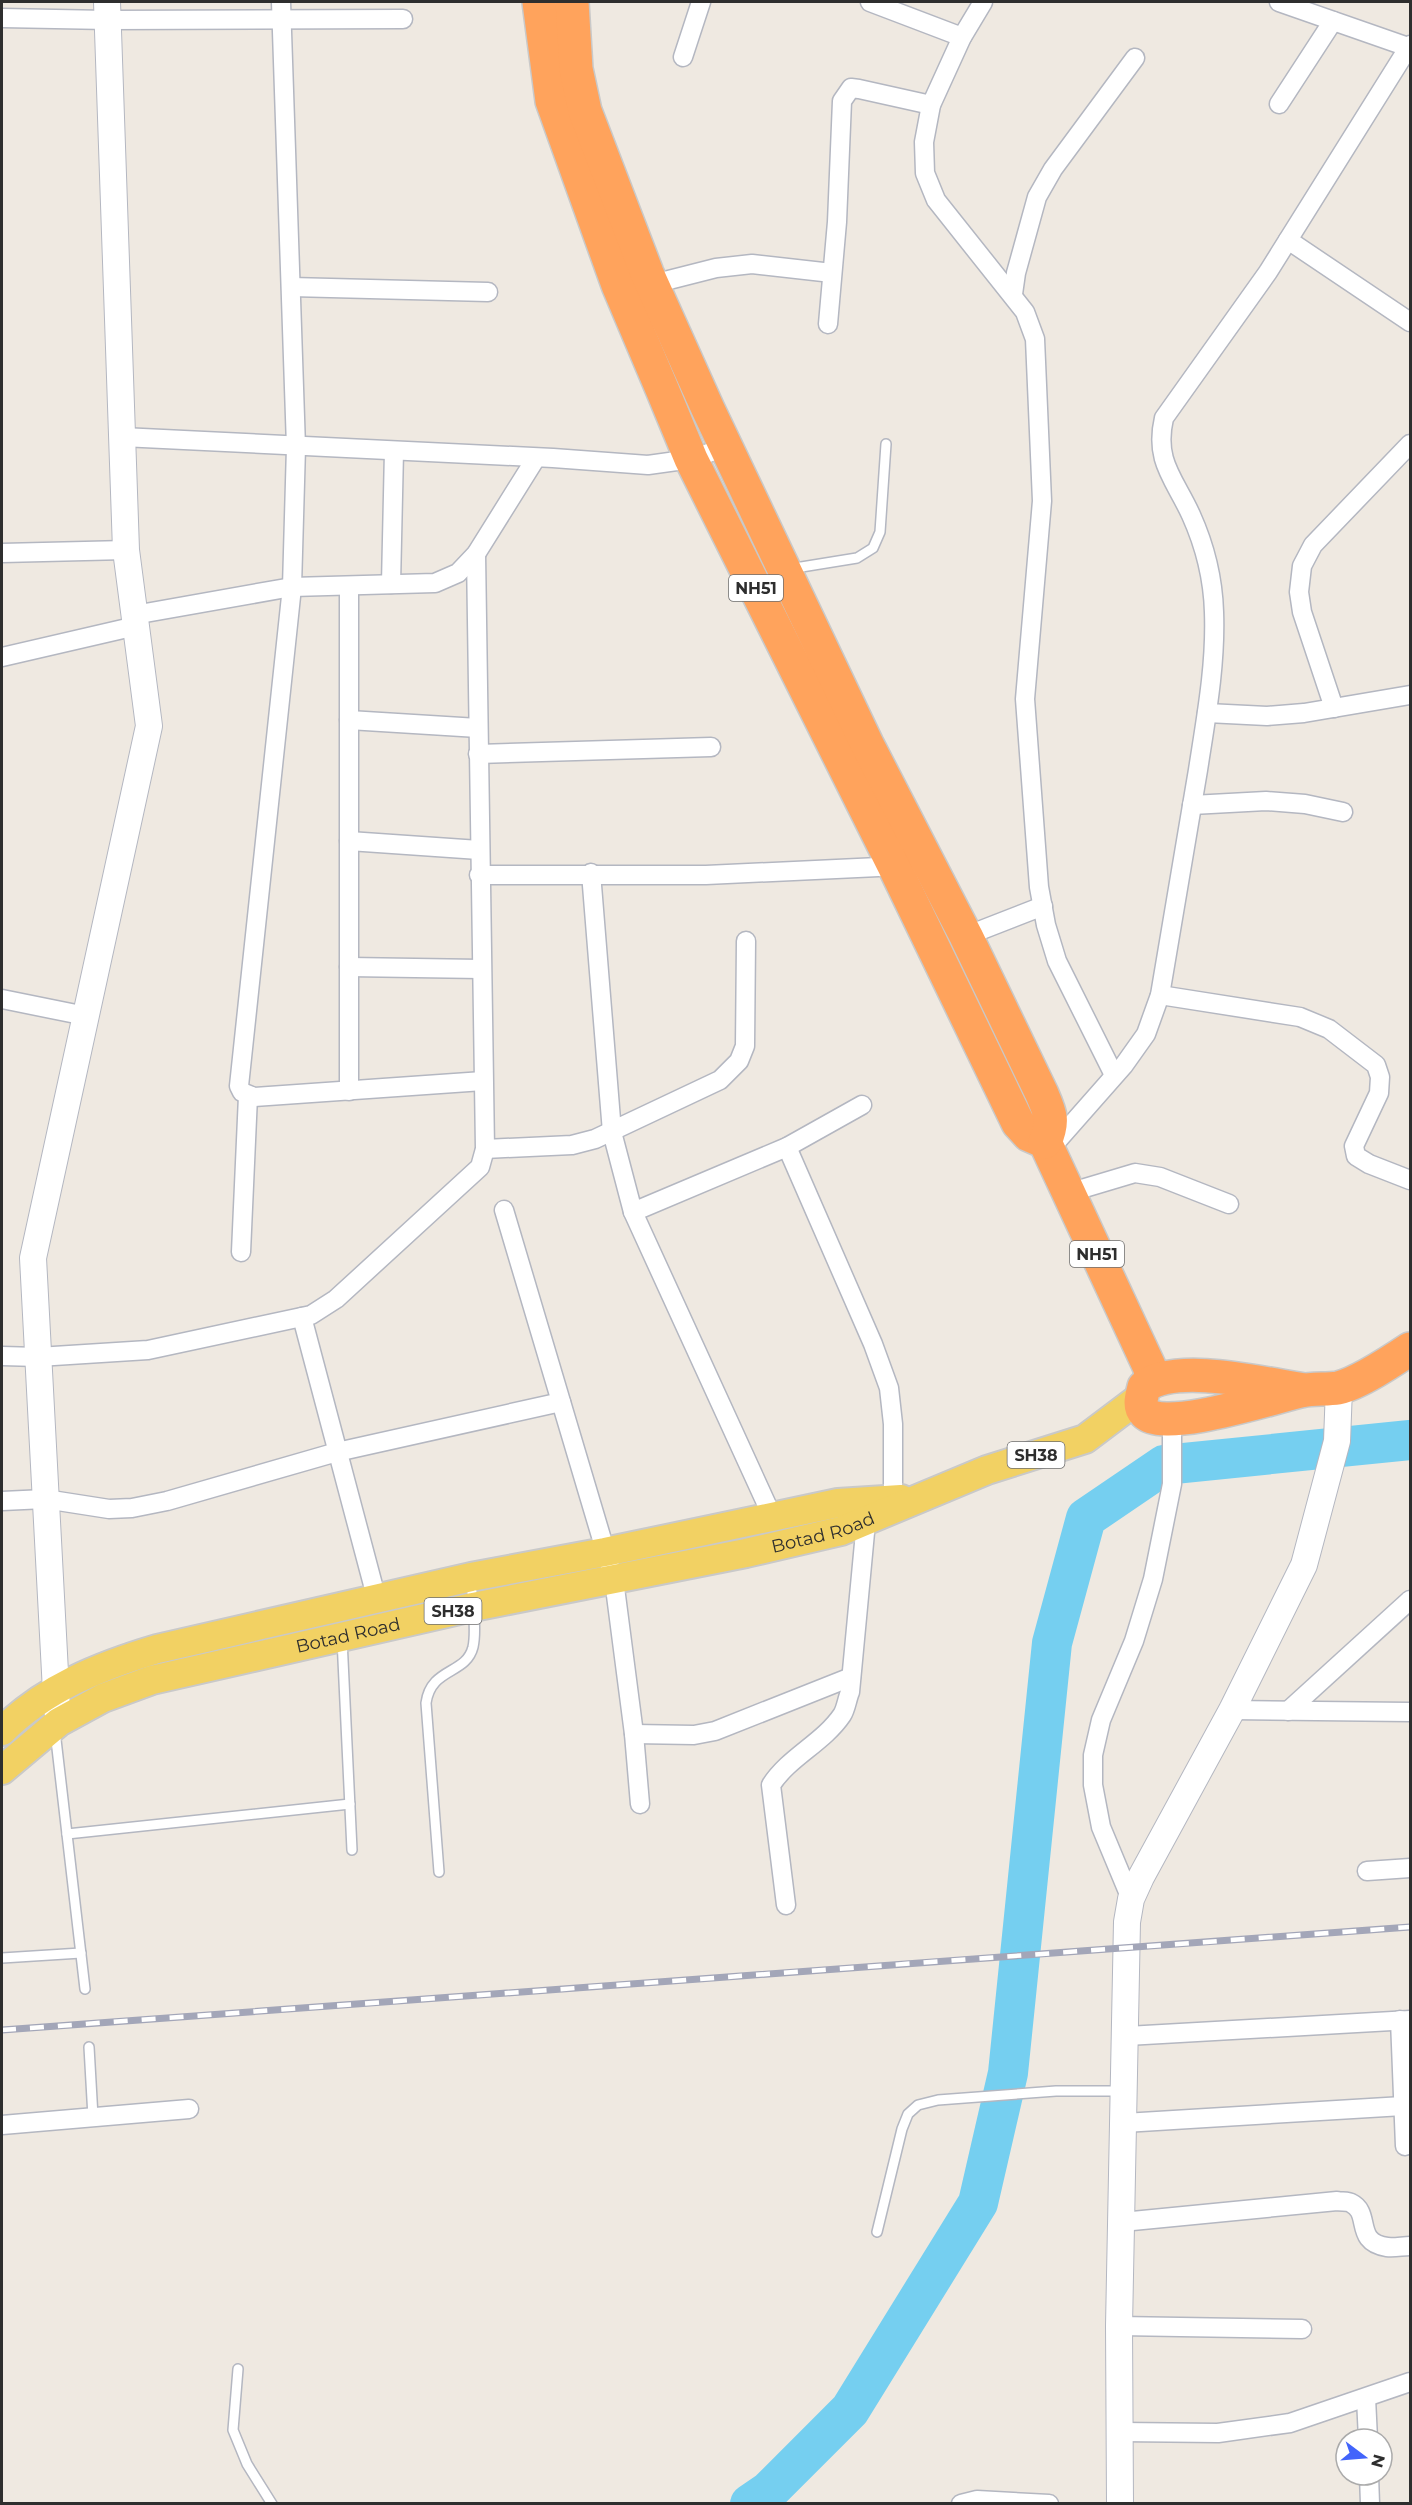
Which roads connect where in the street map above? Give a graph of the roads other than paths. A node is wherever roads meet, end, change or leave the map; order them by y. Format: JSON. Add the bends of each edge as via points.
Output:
{"nodes":[{"id":1,"x":539,"y":2,"type":"edge"},
{"id":2,"x":572,"y":2,"type":"edge"},
{"id":3,"x":701,"y":2,"type":"edge"},
{"id":4,"x":870,"y":2,"type":"edge"},
{"id":5,"x":983,"y":2,"type":"edge"},
{"id":6,"x":1279,"y":2,"type":"edge"},
{"id":7,"x":281,"y":10,"type":"edge"},
{"id":8,"x":107,"y":11,"type":"edge"},
{"id":9,"x":2,"y":18,"type":"edge"},
{"id":10,"x":404,"y":19,"type":"dead end"},
{"id":11,"x":1333,"y":21,"type":"junction"},
{"id":12,"x":962,"y":37,"type":"junction"},
{"id":13,"x":1409,"y":46,"type":"edge"},
{"id":14,"x":683,"y":57,"type":"dead end"},
{"id":15,"x":1135,"y":58,"type":"dead end"},
{"id":16,"x":1279,"y":104,"type":"dead end"},
{"id":17,"x":931,"y":105,"type":"junction"},
{"id":18,"x":1288,"y":240,"type":"junction"},
{"id":19,"x":832,"y":273,"type":"junction"},
{"id":20,"x":653,"y":284,"type":"junction"},
{"id":21,"x":291,"y":287,"type":"junction"},
{"id":22,"x":488,"y":292,"type":"dead end"},
{"id":23,"x":1013,"y":294,"type":"junction"},
{"id":24,"x":1410,"y":322,"type":"edge"},
{"id":25,"x":828,"y":324,"type":"dead end"},
{"id":26,"x":122,"y":437,"type":"junction"},
{"id":27,"x":886,"y":444,"type":"dead end"},
{"id":28,"x":1410,"y":444,"type":"edge"},
{"id":29,"x":296,"y":447,"type":"junction"},
{"id":30,"x":726,"y":447,"type":"junction"},
{"id":31,"x":394,"y":451,"type":"junction"},
{"id":32,"x":544,"y":458,"type":"junction"},
{"id":33,"x":691,"y":459,"type":"junction"},
{"id":34,"x":126,"y":550,"type":"junction"},
{"id":35,"x":2,"y":553,"type":"edge"},
{"id":36,"x":476,"y":554,"type":"junction"},
{"id":37,"x":784,"y":570,"type":"junction"},
{"id":38,"x":392,"y":584,"type":"junction"},
{"id":39,"x":349,"y":586,"type":"junction"},
{"id":40,"x":292,"y":587,"type":"junction"},
{"id":41,"x":135,"y":620,"type":"junction"},
{"id":42,"x":2,"y":657,"type":"edge"},
{"id":43,"x":1410,"y":695,"type":"edge"},
{"id":44,"x":1334,"y":708,"type":"junction"},
{"id":45,"x":1207,"y":713,"type":"junction"},
{"id":46,"x":349,"y":720,"type":"junction"},
{"id":47,"x":478,"y":728,"type":"junction"},
{"id":48,"x":711,"y":747,"type":"dead end"},
{"id":49,"x":478,"y":754,"type":"junction"},
{"id":50,"x":1192,"y":805,"type":"junction"},
{"id":51,"x":1343,"y":812,"type":"dead end"},
{"id":52,"x":349,"y":841,"type":"junction"},
{"id":53,"x":479,"y":850,"type":"junction"},
{"id":54,"x":928,"y":864,"type":"junction"},
{"id":55,"x":894,"y":866,"type":"junction"},
{"id":56,"x":591,"y":873,"type":"junction"},
{"id":57,"x":479,"y":875,"type":"junction"},
{"id":58,"x":1042,"y":906,"type":"junction"},
{"id":59,"x":966,"y":936,"type":"junction"},
{"id":60,"x":746,"y":941,"type":"dead end"},
{"id":61,"x":349,"y":967,"type":"junction"},
{"id":62,"x":481,"y":969,"type":"junction"},
{"id":63,"x":1160,"y":995,"type":"junction"},
{"id":64,"x":2,"y":999,"type":"edge"},
{"id":65,"x":86,"y":1016,"type":"junction"},
{"id":66,"x":1114,"y":1075,"type":"junction"},
{"id":67,"x":483,"y":1081,"type":"junction"},
{"id":68,"x":349,"y":1090,"type":"junction"},
{"id":69,"x":248,"y":1096,"type":"junction"},
{"id":70,"x":862,"y":1106,"type":"dead end"},
{"id":71,"x":612,"y":1132,"type":"junction"},
{"id":72,"x":1047,"y":1146,"type":"junction"},
{"id":73,"x":787,"y":1147,"type":"junction"},
{"id":74,"x":485,"y":1149,"type":"junction"},
{"id":75,"x":1410,"y":1180,"type":"edge"},
{"id":76,"x":1068,"y":1193,"type":"junction"},
{"id":77,"x":1229,"y":1204,"type":"dead end"},
{"id":78,"x":504,"y":1210,"type":"dead end"},
{"id":79,"x":633,"y":1212,"type":"junction"},
{"id":80,"x":241,"y":1252,"type":"dead end"},
{"id":81,"x":302,"y":1317,"type":"junction"},
{"id":82,"x":2,"y":1356,"type":"edge"},
{"id":83,"x":1407,"y":1356,"type":"edge"},
{"id":84,"x":38,"y":1358,"type":"junction"},
{"id":85,"x":1339,"y":1388,"type":"junction"},
{"id":86,"x":1234,"y":1393,"type":"junction"},
{"id":87,"x":561,"y":1402,"type":"junction"},
{"id":88,"x":1155,"y":1403,"type":"junction"},
{"id":89,"x":337,"y":1452,"type":"junction"},
{"id":90,"x":924,"y":1497,"type":"junction"},
{"id":91,"x":45,"y":1499,"type":"junction"},
{"id":92,"x":892,"y":1499,"type":"junction"},
{"id":93,"x":2,"y":1501,"type":"edge"},
{"id":94,"x":772,"y":1516,"type":"junction"},
{"id":95,"x":866,"y":1522,"type":"junction"},
{"id":96,"x":605,"y":1552,"type":"junction"},
{"id":97,"x":471,"y":1577,"type":"junction"},
{"id":98,"x":614,"y":1580,"type":"junction"},
{"id":99,"x":377,"y":1600,"type":"junction"},
{"id":100,"x":1410,"y":1600,"type":"edge"},
{"id":101,"x":473,"y":1607,"type":"junction"},
{"id":102,"x":342,"y":1637,"type":"junction"},
{"id":103,"x":851,"y":1677,"type":"junction"},
{"id":104,"x":54,"y":1691,"type":"junction"},
{"id":105,"x":1232,"y":1710,"type":"junction"},
{"id":106,"x":1288,"y":1711,"type":"junction"},
{"id":107,"x":1410,"y":1712,"type":"edge"},
{"id":108,"x":56,"y":1724,"type":"junction"},
{"id":109,"x":2,"y":1731,"type":"edge"},
{"id":110,"x":634,"y":1734,"type":"junction"},
{"id":111,"x":2,"y":1770,"type":"edge"},
{"id":112,"x":350,"y":1804,"type":"junction"},
{"id":113,"x":640,"y":1804,"type":"dead end"},
{"id":114,"x":67,"y":1834,"type":"junction"},
{"id":115,"x":352,"y":1850,"type":"dead end"},
{"id":116,"x":1410,"y":1868,"type":"edge"},
{"id":117,"x":1367,"y":1871,"type":"dead end"},
{"id":118,"x":439,"y":1872,"type":"dead end"},
{"id":119,"x":1131,"y":1899,"type":"junction"},
{"id":120,"x":786,"y":1905,"type":"dead end"},
{"id":121,"x":81,"y":1953,"type":"junction"},
{"id":122,"x":2,"y":1958,"type":"edge"},
{"id":123,"x":85,"y":1989,"type":"dead end"},
{"id":124,"x":1405,"y":2020,"type":"edge"},
{"id":125,"x":1126,"y":2036,"type":"junction"},
{"id":126,"x":89,"y":2046,"type":"dead end"},
{"id":127,"x":1125,"y":2091,"type":"junction"},
{"id":128,"x":1403,"y":2106,"type":"junction"},
{"id":129,"x":189,"y":2109,"type":"dead end"},
{"id":130,"x":93,"y":2117,"type":"junction"},
{"id":131,"x":1124,"y":2122,"type":"junction"},
{"id":132,"x":2,"y":2125,"type":"edge"},
{"id":133,"x":1404,"y":2146,"type":"dead end"},
{"id":134,"x":1122,"y":2222,"type":"junction"},
{"id":135,"x":877,"y":2232,"type":"dead end"},
{"id":136,"x":1410,"y":2246,"type":"edge"},
{"id":137,"x":1119,"y":2326,"type":"junction"},
{"id":138,"x":1302,"y":2329,"type":"dead end"},
{"id":139,"x":238,"y":2369,"type":"dead end"},
{"id":140,"x":1410,"y":2382,"type":"edge"},
{"id":141,"x":1366,"y":2398,"type":"junction"},
{"id":142,"x":1367,"y":2427,"type":"edge"},
{"id":143,"x":1120,"y":2432,"type":"junction"},
{"id":144,"x":1369,"y":2487,"type":"edge"},
{"id":145,"x":272,"y":2504,"type":"edge"},
{"id":146,"x":961,"y":2504,"type":"edge"},
{"id":147,"x":1049,"y":2504,"type":"edge"},
{"id":148,"x":1120,"y":2504,"type":"edge"},
{"id":149,"x":1370,"y":2504,"type":"edge"}],
"edges":[{"from":1,"to":33,"type":"highway","number":"NH51","via":[[552,101],[567,147],[618,285]]},
{"from":2,"to":20,"type":"highway","number":"NH51","via":[[576,69],[585,111]]},
{"from":3,"to":14,"type":"street"},
{"from":4,"to":12,"type":"street"},
{"from":5,"to":12,"type":"street"},
{"from":6,"to":11,"type":"street"},
{"from":7,"to":8,"type":"street"},
{"from":7,"to":10,"type":"street"},
{"from":7,"to":21,"type":"street"},
{"from":8,"to":9,"type":"street"},
{"from":8,"to":26,"type":"street"},
{"from":11,"to":13,"type":"street"},
{"from":11,"to":16,"type":"street"},
{"from":12,"to":17,"type":"street"},
{"from":13,"to":18,"type":"street"},
{"from":15,"to":23,"type":"street","via":[[1053,169],[1037,197]]},
{"from":17,"to":19,"type":"street","via":[[859,88],[850,88],[845,93]]},
{"from":17,"to":23,"type":"street","via":[[924,142],[925,173],[936,200]]},
{"from":18,"to":24,"type":"street"},
{"from":18,"to":45,"type":"street","via":[[1175,401],[1164,418],[1160,436],[1161,454],[1192,516],[1212,583],[1215,614]]},
{"from":19,"to":20,"type":"street","via":[[752,264],[716,268]]},
{"from":19,"to":25,"type":"street"},
{"from":20,"to":30,"type":"highway","number":"NH51"},
{"from":21,"to":22,"type":"street"},
{"from":21,"to":29,"type":"street"},
{"from":23,"to":58,"type":"street","via":[[1035,339],[1042,501],[1025,699]]},
{"from":26,"to":29,"type":"street"},
{"from":26,"to":34,"type":"street"},
{"from":27,"to":37,"type":"lane","via":[[880,531],[873,548],[857,558]]},
{"from":28,"to":44,"type":"street","via":[[1312,545],[1302,566],[1302,612]]},
{"from":29,"to":31,"type":"street"},
{"from":29,"to":40,"type":"street"},
{"from":30,"to":33,"type":"street"},
{"from":30,"to":37,"type":"highway","number":"NH51"},
{"from":31,"to":32,"type":"street"},
{"from":31,"to":38,"type":"street"},
{"from":32,"to":33,"type":"street","via":[[648,465]]},
{"from":32,"to":36,"type":"street"},
{"from":33,"to":55,"type":"highway","number":"NH51"},
{"from":34,"to":35,"type":"street"},
{"from":34,"to":41,"type":"street"},
{"from":36,"to":38,"type":"street","via":[[458,573],[435,583]]},
{"from":36,"to":47,"type":"street"},
{"from":37,"to":54,"type":"highway","number":"NH51"},
{"from":38,"to":39,"type":"street"},
{"from":39,"to":40,"type":"street"},
{"from":39,"to":46,"type":"street"},
{"from":40,"to":41,"type":"street"},
{"from":40,"to":69,"type":"street","via":[[239,1086]]},
{"from":41,"to":42,"type":"street"},
{"from":41,"to":65,"type":"street","via":[[149,726]]},
{"from":43,"to":44,"type":"street"},
{"from":44,"to":45,"type":"street","via":[[1267,716]]},
{"from":45,"to":50,"type":"street"},
{"from":46,"to":47,"type":"street"},
{"from":46,"to":52,"type":"street"},
{"from":47,"to":49,"type":"street"},
{"from":48,"to":49,"type":"street"},
{"from":49,"to":53,"type":"street"},
{"from":50,"to":51,"type":"street","via":[[1266,801]]},
{"from":50,"to":63,"type":"street"},
{"from":52,"to":53,"type":"street"},
{"from":52,"to":61,"type":"street"},
{"from":53,"to":57,"type":"street"},
{"from":54,"to":55,"type":"street"},
{"from":54,"to":59,"type":"highway","number":"NH51"},
{"from":55,"to":56,"type":"street","via":[[706,875]]},
{"from":55,"to":72,"type":"highway","number":"NH51","via":[[1018,1123]]},
{"from":56,"to":57,"type":"street"},
{"from":56,"to":71,"type":"street"},
{"from":57,"to":62,"type":"street"},
{"from":58,"to":59,"type":"street"},
{"from":58,"to":66,"type":"street","via":[[1057,961]]},
{"from":59,"to":72,"type":"highway","number":"NH51","via":[[1051,1115]]},
{"from":60,"to":71,"type":"street","via":[[745,1046],[739,1061],[720,1080]]},
{"from":61,"to":62,"type":"street"},
{"from":61,"to":68,"type":"street"},
{"from":62,"to":67,"type":"street"},
{"from":63,"to":66,"type":"street","via":[[1146,1034]]},
{"from":63,"to":75,"type":"street","via":[[1300,1017],[1329,1029],[1376,1065],[1380,1077],[1379,1093],[1354,1146],[1356,1156]]},
{"from":64,"to":65,"type":"street"},
{"from":65,"to":84,"type":"street","via":[[33,1258]]},
{"from":66,"to":72,"type":"street"},
{"from":67,"to":68,"type":"street"},
{"from":67,"to":74,"type":"street"},
{"from":68,"to":69,"type":"street"},
{"from":69,"to":80,"type":"street"},
{"from":70,"to":73,"type":"street"},
{"from":71,"to":74,"type":"street","via":[[572,1145]]},
{"from":71,"to":79,"type":"street"},
{"from":72,"to":76,"type":"highway","number":"NH51"},
{"from":73,"to":79,"type":"street"},
{"from":73,"to":92,"type":"street","via":[[889,1388],[893,1424]]},
{"from":74,"to":81,"type":"street","via":[[480,1167],[468,1180],[336,1299]]},
{"from":76,"to":77,"type":"street","via":[[1135,1173],[1160,1177]]},
{"from":76,"to":88,"type":"highway","number":"NH51","via":[[1149,1366]]},
{"from":78,"to":87,"type":"street"},
{"from":79,"to":94,"type":"street"},
{"from":81,"to":84,"type":"street","via":[[148,1350]]},
{"from":81,"to":89,"type":"street"},
{"from":82,"to":84,"type":"street"},
{"from":83,"to":85,"type":"highway"},
{"from":84,"to":91,"type":"street"},
{"from":85,"to":86,"type":"highway"},
{"from":85,"to":105,"type":"street","via":[[1337,1441],[1304,1565]]},
{"from":86,"to":88,"type":"highway","via":[[1213,1414]]},
{"from":86,"to":88,"type":"highway","via":[[1188,1375]]},
{"from":87,"to":89,"type":"street"},
{"from":87,"to":96,"type":"street"},
{"from":88,"to":90,"type":"main road","name":"Botad Road","number":"SH38","via":[[1087,1437],[987,1470]]},
{"from":88,"to":119,"type":"street","via":[[1172,1484],[1153,1579],[1134,1641],[1101,1720],[1093,1755],[1093,1785],[1101,1827]]},
{"from":89,"to":91,"type":"street","via":[[167,1502],[132,1508],[109,1509]]},
{"from":89,"to":99,"type":"street"},
{"from":90,"to":92,"type":"main road","name":"Botad Road","number":"SH38"},
{"from":90,"to":95,"type":"main road","name":"Botad Road","number":"SH38"},
{"from":91,"to":93,"type":"street"},
{"from":91,"to":104,"type":"street"},
{"from":92,"to":94,"type":"main road","name":"Botad Road","number":"SH38","via":[[838,1503]]},
{"from":94,"to":96,"type":"main road","name":"Botad Road","number":"SH38"},
{"from":95,"to":98,"type":"main road","name":"Botad Road","number":"SH38","via":[[841,1531]]},
{"from":95,"to":103,"type":"street"},
{"from":96,"to":97,"type":"main road","name":"Botad Road","number":"SH38"},
{"from":96,"to":98,"type":"street"},
{"from":97,"to":99,"type":"main road","name":"Botad Road","number":"SH38"},
{"from":97,"to":101,"type":"lane"},
{"from":98,"to":101,"type":"main road","name":"Botad Road","number":"SH38"},
{"from":98,"to":110,"type":"street"},
{"from":99,"to":104,"type":"main road","name":"Botad Road","number":"SH38","via":[[157,1649],[115,1662]]},
{"from":100,"to":106,"type":"street"},
{"from":101,"to":102,"type":"main road","name":"Botad Road","number":"SH38"},
{"from":101,"to":118,"type":"lane","via":[[473,1647],[466,1660],[435,1680],[426,1703]]},
{"from":102,"to":108,"type":"main road","name":"Botad Road","number":"SH38","via":[[152,1680],[103,1698]]},
{"from":102,"to":112,"type":"lane"},
{"from":103,"to":110,"type":"street","via":[[715,1731],[694,1735]]},
{"from":103,"to":120,"type":"street","via":[[843,1714],[780,1771],[771,1785]]},
{"from":104,"to":108,"type":"street"},
{"from":104,"to":109,"type":"main road","name":"Botad Road","number":"SH38"},
{"from":105,"to":106,"type":"street"},
{"from":105,"to":119,"type":"street"},
{"from":106,"to":107,"type":"street"},
{"from":108,"to":111,"type":"main road","name":"Botad Road","number":"SH38"},
{"from":108,"to":114,"type":"lane"},
{"from":110,"to":113,"type":"street"},
{"from":112,"to":114,"type":"lane"},
{"from":112,"to":115,"type":"lane"},
{"from":114,"to":121,"type":"lane"},
{"from":116,"to":117,"type":"street"},
{"from":119,"to":125,"type":"street","via":[[1127,1922]]},
{"from":121,"to":122,"type":"lane"},
{"from":121,"to":123,"type":"lane"},
{"from":124,"to":125,"type":"street"},
{"from":124,"to":128,"type":"street"},
{"from":125,"to":127,"type":"street"},
{"from":126,"to":130,"type":"lane"},
{"from":127,"to":131,"type":"street"},
{"from":127,"to":135,"type":"lane","via":[[1056,2091],[918,2105],[908,2114],[902,2129]]},
{"from":128,"to":131,"type":"street"},
{"from":128,"to":133,"type":"street"},
{"from":129,"to":130,"type":"street"},
{"from":130,"to":132,"type":"street"},
{"from":131,"to":134,"type":"street"},
{"from":134,"to":136,"type":"street","via":[[1337,2201],[1352,2203],[1362,2213],[1365,2233],[1372,2241],[1387,2247]]},
{"from":134,"to":137,"type":"street"},
{"from":137,"to":138,"type":"street"},
{"from":137,"to":143,"type":"street"},
{"from":139,"to":145,"type":"lane","via":[[233,2430],[247,2464]]},
{"from":140,"to":141,"type":"street"},
{"from":141,"to":142,"type":"street"},
{"from":141,"to":143,"type":"street","via":[[1290,2423],[1240,2430]]},
{"from":143,"to":148,"type":"street"},
{"from":144,"to":149,"type":"street"},
{"from":146,"to":147,"type":"street","via":[[977,2500]]}]}
